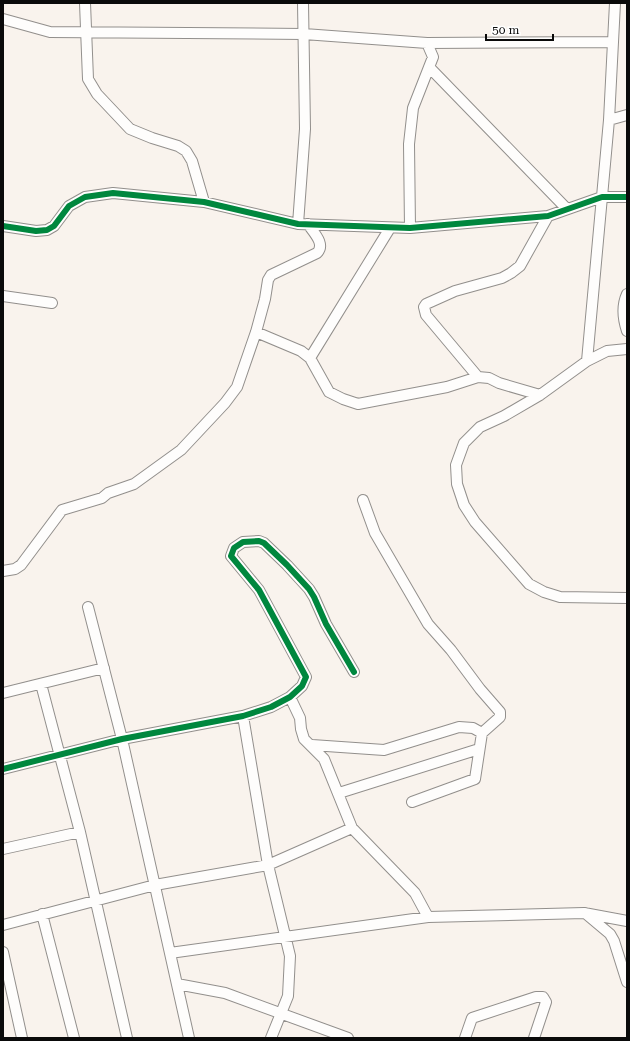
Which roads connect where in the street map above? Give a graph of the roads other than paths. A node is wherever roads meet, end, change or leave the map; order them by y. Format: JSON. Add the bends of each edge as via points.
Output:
{"nodes":[{"id":1,"x":85,"y":3,"type":"edge"},
{"id":2,"x":303,"y":3,"type":"edge"},
{"id":3,"x":615,"y":3,"type":"edge"},
{"id":4,"x":3,"y":19,"type":"edge"},
{"id":5,"x":85,"y":31,"type":"junction"},
{"id":6,"x":304,"y":34,"type":"junction"},
{"id":7,"x":612,"y":42,"type":"junction"},
{"id":8,"x":427,"y":44,"type":"junction"},
{"id":9,"x":429,"y":67,"type":"junction"},
{"id":10,"x":627,"y":115,"type":"edge"},
{"id":11,"x":609,"y":120,"type":"junction"},
{"id":12,"x":602,"y":197,"type":"junction"},
{"id":13,"x":627,"y":198,"type":"edge"},
{"id":14,"x":204,"y":202,"type":"junction"},
{"id":15,"x":567,"y":209,"type":"junction"},
{"id":16,"x":548,"y":216,"type":"junction"},
{"id":17,"x":303,"y":224,"type":"junction"},
{"id":18,"x":3,"y":226,"type":"edge"},
{"id":19,"x":390,"y":228,"type":"junction"},
{"id":20,"x":410,"y":228,"type":"junction"},
{"id":21,"x":627,"y":294,"type":"edge"},
{"id":22,"x":3,"y":296,"type":"edge"},
{"id":23,"x":52,"y":303,"type":"dead end"},
{"id":24,"x":627,"y":331,"type":"edge"},
{"id":25,"x":256,"y":332,"type":"junction"},
{"id":26,"x":627,"y":349,"type":"edge"},
{"id":27,"x":310,"y":358,"type":"junction"},
{"id":28,"x":587,"y":360,"type":"junction"},
{"id":29,"x":478,"y":377,"type":"junction"},
{"id":30,"x":540,"y":395,"type":"junction"},
{"id":31,"x":364,"y":500,"type":"dead end"},
{"id":32,"x":3,"y":571,"type":"edge"},
{"id":33,"x":627,"y":598,"type":"edge"},
{"id":34,"x":88,"y":607,"type":"dead end"},
{"id":35,"x":104,"y":668,"type":"junction"},
{"id":36,"x":354,"y":672,"type":"dead end"},
{"id":37,"x":41,"y":684,"type":"junction"},
{"id":38,"x":3,"y":693,"type":"edge"},
{"id":39,"x":290,"y":697,"type":"junction"},
{"id":40,"x":243,"y":716,"type":"junction"},
{"id":41,"x":482,"y":733,"type":"junction"},
{"id":42,"x":122,"y":739,"type":"junction"},
{"id":43,"x":312,"y":745,"type":"junction"},
{"id":44,"x":479,"y":749,"type":"junction"},
{"id":45,"x":60,"y":754,"type":"junction"},
{"id":46,"x":3,"y":769,"type":"edge"},
{"id":47,"x":339,"y":793,"type":"junction"},
{"id":48,"x":412,"y":802,"type":"dead end"},
{"id":49,"x":352,"y":828,"type":"junction"},
{"id":50,"x":80,"y":832,"type":"junction"},
{"id":51,"x":3,"y":850,"type":"edge"},
{"id":52,"x":268,"y":865,"type":"junction"},
{"id":53,"x":155,"y":885,"type":"junction"},
{"id":54,"x":96,"y":900,"type":"junction"},
{"id":55,"x":584,"y":913,"type":"junction"},
{"id":56,"x":42,"y":914,"type":"junction"},
{"id":57,"x":428,"y":917,"type":"junction"},
{"id":58,"x":627,"y":922,"type":"edge"},
{"id":59,"x":3,"y":925,"type":"edge"},
{"id":60,"x":286,"y":936,"type":"junction"},
{"id":61,"x":3,"y":952,"type":"edge"},
{"id":62,"x":170,"y":953,"type":"junction"},
{"id":63,"x":627,"y":982,"type":"edge"},
{"id":64,"x":177,"y":984,"type":"junction"},
{"id":65,"x":280,"y":1014,"type":"junction"},
{"id":66,"x":22,"y":1038,"type":"edge"},
{"id":67,"x":74,"y":1038,"type":"edge"},
{"id":68,"x":127,"y":1038,"type":"edge"},
{"id":69,"x":189,"y":1038,"type":"edge"},
{"id":70,"x":270,"y":1038,"type":"edge"},
{"id":71,"x":348,"y":1038,"type":"edge"},
{"id":72,"x":465,"y":1038,"type":"edge"},
{"id":73,"x":534,"y":1038,"type":"edge"}],
"edges":[{"from":1,"to":5,"type":"street"},
{"from":2,"to":6,"type":"street"},
{"from":3,"to":7,"type":"street"},
{"from":4,"to":5,"type":"street","via":[[50,32]]},
{"from":5,"to":6,"type":"street"},
{"from":5,"to":14,"type":"street","via":[[88,79],[97,94],[130,129],[178,146],[186,152],[192,161]]},
{"from":6,"to":8,"type":"street"},
{"from":6,"to":17,"type":"street"},
{"from":7,"to":8,"type":"street"},
{"from":7,"to":11,"type":"street"},
{"from":8,"to":9,"type":"street","via":[[433,53]]},
{"from":9,"to":15,"type":"street"},
{"from":9,"to":20,"type":"street","via":[[413,108],[409,144]]},
{"from":10,"to":11,"type":"street"},
{"from":11,"to":12,"type":"street"},
{"from":12,"to":13,"type":"street"},
{"from":12,"to":15,"type":"street"},
{"from":12,"to":28,"type":"street"},
{"from":14,"to":17,"type":"street"},
{"from":14,"to":18,"type":"street","via":[[113,193],[86,197],[70,206],[48,230],[36,231]]},
{"from":15,"to":16,"type":"street"},
{"from":16,"to":20,"type":"street"},
{"from":16,"to":29,"type":"street","via":[[520,266],[511,273],[502,278],[455,291],[424,307],[426,315]]},
{"from":17,"to":19,"type":"street"},
{"from":17,"to":25,"type":"street","via":[[321,244],[319,251],[271,275]]},
{"from":19,"to":20,"type":"street"},
{"from":19,"to":27,"type":"street"},
{"from":21,"to":24,"type":"street","via":[[624,300],[624,323]]},
{"from":22,"to":23,"type":"street"},
{"from":25,"to":27,"type":"street","via":[[301,351]]},
{"from":25,"to":32,"type":"street","via":[[232,396],[181,450],[134,484],[108,493],[102,498],[62,510],[21,565]]},
{"from":26,"to":28,"type":"street","via":[[607,351]]},
{"from":27,"to":29,"type":"street","via":[[330,392],[358,404],[447,388]]},
{"from":28,"to":30,"type":"street"},
{"from":29,"to":30,"type":"street","via":[[489,378]]},
{"from":30,"to":33,"type":"street","via":[[480,427],[464,443],[456,465],[457,484],[464,505],[475,522],[529,584],[560,597]]},
{"from":31,"to":41,"type":"street","via":[[375,533],[428,624],[500,712],[500,717]]},
{"from":34,"to":35,"type":"street"},
{"from":35,"to":37,"type":"street"},
{"from":35,"to":42,"type":"street"},
{"from":36,"to":39,"type":"street","via":[[309,589],[264,543],[254,540],[242,542],[231,553],[232,559],[259,590],[306,677],[302,686]]},
{"from":37,"to":38,"type":"street"},
{"from":37,"to":45,"type":"street"},
{"from":39,"to":40,"type":"street","via":[[271,707]]},
{"from":39,"to":43,"type":"street","via":[[300,718],[304,739]]},
{"from":40,"to":42,"type":"street"},
{"from":40,"to":52,"type":"street"},
{"from":41,"to":43,"type":"street","via":[[473,728],[458,727],[384,750]]},
{"from":41,"to":44,"type":"street"},
{"from":42,"to":45,"type":"street"},
{"from":42,"to":53,"type":"street"},
{"from":43,"to":47,"type":"street","via":[[324,759]]},
{"from":44,"to":47,"type":"street"},
{"from":44,"to":48,"type":"street","via":[[475,779]]},
{"from":45,"to":46,"type":"street"},
{"from":45,"to":50,"type":"street"},
{"from":47,"to":49,"type":"street"},
{"from":49,"to":52,"type":"street"},
{"from":49,"to":57,"type":"street","via":[[415,893]]},
{"from":50,"to":51,"type":"street"},
{"from":50,"to":54,"type":"street"},
{"from":52,"to":53,"type":"street"},
{"from":52,"to":60,"type":"street"},
{"from":53,"to":54,"type":"street"},
{"from":53,"to":62,"type":"street"},
{"from":54,"to":56,"type":"street"},
{"from":54,"to":68,"type":"street"},
{"from":55,"to":57,"type":"street"},
{"from":55,"to":58,"type":"street"},
{"from":55,"to":63,"type":"street","via":[[610,934]]},
{"from":56,"to":59,"type":"street"},
{"from":56,"to":67,"type":"street"},
{"from":57,"to":60,"type":"street"},
{"from":60,"to":62,"type":"street"},
{"from":60,"to":65,"type":"street","via":[[290,976],[288,996]]},
{"from":61,"to":66,"type":"street"},
{"from":62,"to":64,"type":"street"},
{"from":64,"to":65,"type":"street","via":[[225,993]]},
{"from":64,"to":69,"type":"street"},
{"from":65,"to":70,"type":"street"},
{"from":65,"to":71,"type":"street"},
{"from":72,"to":73,"type":"street","via":[[472,1018],[542,997],[546,1002]]}]}
